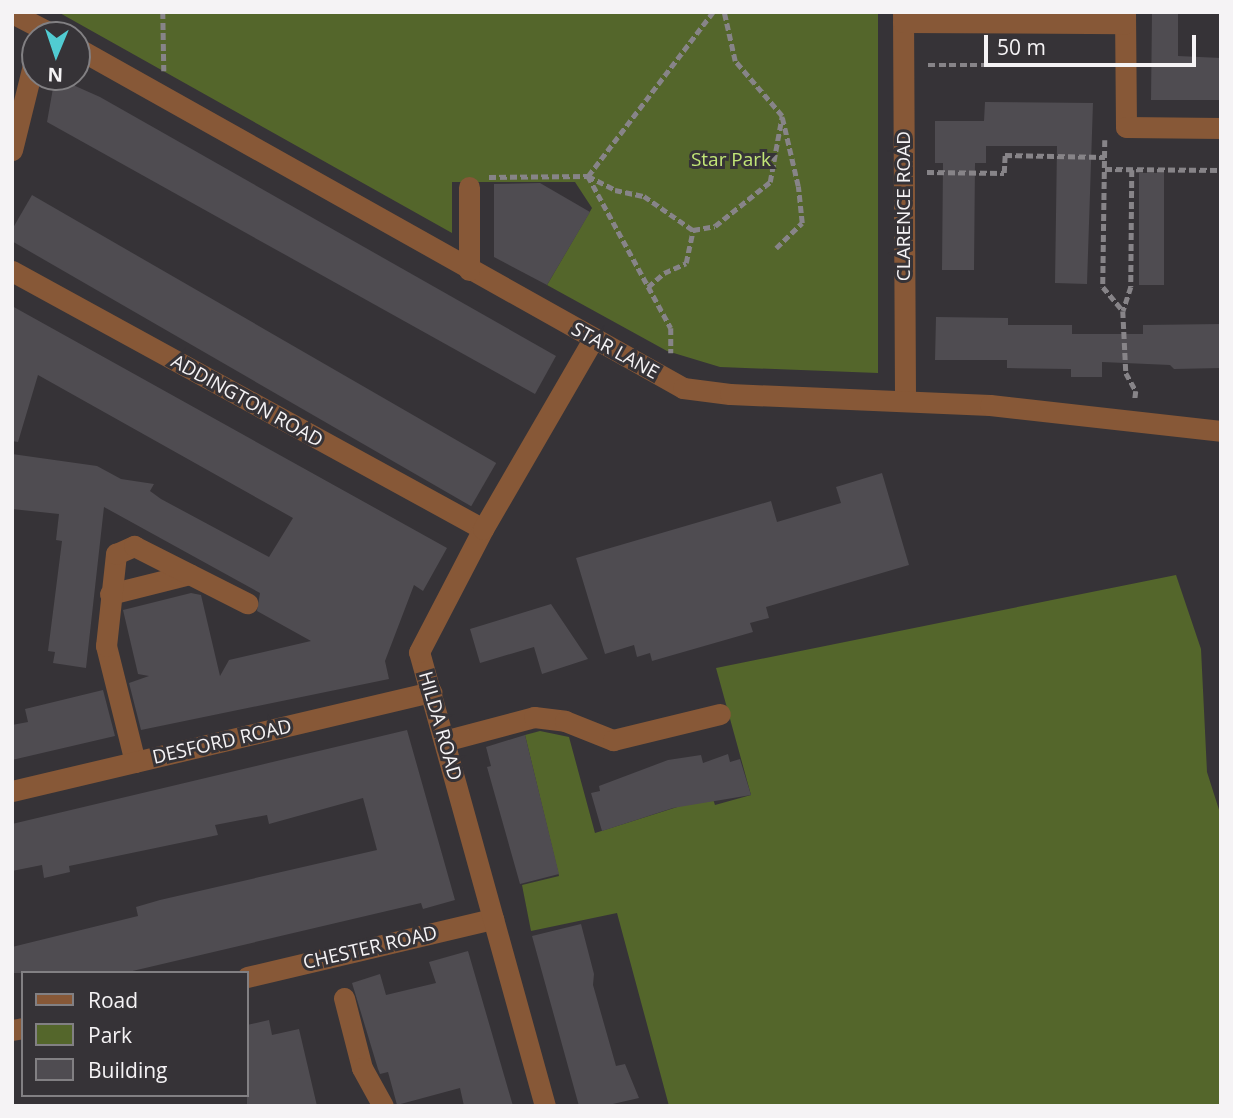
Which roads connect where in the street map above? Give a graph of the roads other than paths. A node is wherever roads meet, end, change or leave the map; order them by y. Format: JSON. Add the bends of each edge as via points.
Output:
{"nodes":[{"id":1,"x":903,"y":17,"type":"edge"},
{"id":2,"x":1125,"y":18,"type":"edge"},
{"id":3,"x":91,"y":56,"type":"edge"},
{"id":4,"x":18,"y":98,"type":"edge"},
{"id":5,"x":1221,"y":128,"type":"edge"},
{"id":6,"x":12,"y":150,"type":"edge"},
{"id":7,"x":475,"y":182,"type":"road end"},
{"id":8,"x":468,"y":270,"type":"junction"},
{"id":9,"x":12,"y":271,"type":"edge"},
{"id":10,"x":593,"y":339,"type":"junction"},
{"id":11,"x":905,"y":400,"type":"junction"},
{"id":12,"x":1221,"y":431,"type":"edge"},
{"id":13,"x":483,"y":529,"type":"junction"},
{"id":14,"x":190,"y":574,"type":"junction"},
{"id":15,"x":110,"y":594,"type":"junction"},
{"id":16,"x":247,"y":603,"type":"dead end"},
{"id":17,"x":430,"y":692,"type":"junction"},
{"id":18,"x":720,"y":714,"type":"dead end"},
{"id":19,"x":444,"y":741,"type":"junction"},
{"id":20,"x":135,"y":762,"type":"junction"},
{"id":21,"x":12,"y":791,"type":"edge"},
{"id":22,"x":493,"y":919,"type":"junction"},
{"id":23,"x":248,"y":977,"type":"edge"},
{"id":24,"x":344,"y":999,"type":"dead end"},
{"id":25,"x":383,"y":1106,"type":"edge"},
{"id":26,"x":545,"y":1106,"type":"edge"}],
"edges":[{"from":1,"to":2,"type":"street"},
{"from":1,"to":11,"type":"street","name":"CLARENCE ROAD"},
{"from":2,"to":5,"type":"street","via":[[1126,127]]},
{"from":3,"to":8,"type":"street","name":"STAR LANE"},
{"from":4,"to":6,"type":"street"},
{"from":7,"to":8,"type":"street"},
{"from":8,"to":10,"type":"street","name":"STAR LANE"},
{"from":9,"to":13,"type":"street","name":"ADDINGTON ROAD"},
{"from":10,"to":11,"type":"street","name":"STAR LANE","via":[[694,391]]},
{"from":10,"to":13,"type":"street","name":"HILDA ROAD"},
{"from":11,"to":12,"type":"street","name":"STAR LANE"},
{"from":13,"to":17,"type":"street","name":"HILDA ROAD","via":[[419,652]]},
{"from":14,"to":15,"type":"street"},
{"from":14,"to":15,"type":"street","via":[[127,546],[117,554]]},
{"from":14,"to":16,"type":"street"},
{"from":15,"to":20,"type":"street","via":[[106,646]]},
{"from":17,"to":19,"type":"street","name":"HILDA ROAD"},
{"from":17,"to":20,"type":"street","name":"DESFORD ROAD"},
{"from":18,"to":19,"type":"street","via":[[613,740],[565,721],[534,718]]},
{"from":19,"to":22,"type":"street","name":"HILDA ROAD"},
{"from":20,"to":21,"type":"street","name":"DESFORD ROAD"},
{"from":22,"to":23,"type":"street","name":"CHESTER ROAD"},
{"from":22,"to":26,"type":"street","name":"HILDA ROAD"},
{"from":24,"to":25,"type":"street","via":[[362,1068]]}]}
